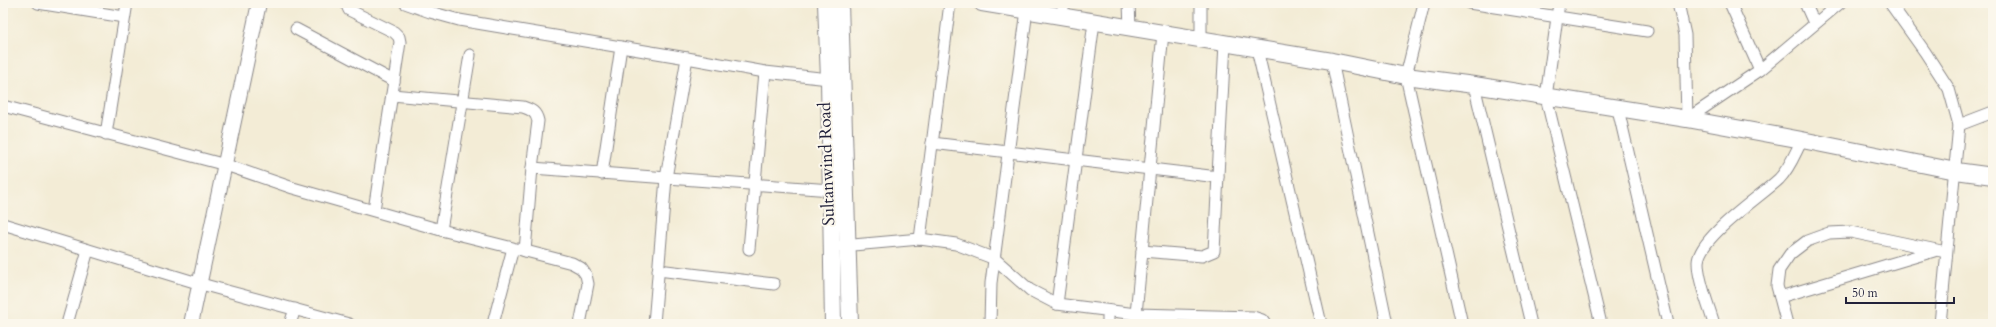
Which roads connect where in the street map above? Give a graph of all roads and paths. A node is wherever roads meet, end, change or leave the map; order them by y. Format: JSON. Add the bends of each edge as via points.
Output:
{"nodes":[{"id":1,"x":38,"y":3,"type":"edge"},
{"id":2,"x":127,"y":3,"type":"edge"},
{"id":3,"x":258,"y":3,"type":"edge"},
{"id":4,"x":346,"y":3,"type":"edge"},
{"id":5,"x":405,"y":3,"type":"edge"},
{"id":6,"x":826,"y":3,"type":"edge"},
{"id":7,"x":840,"y":3,"type":"edge"},
{"id":8,"x":950,"y":3,"type":"edge"},
{"id":9,"x":1129,"y":3,"type":"edge"},
{"id":10,"x":1201,"y":3,"type":"edge"},
{"id":11,"x":1424,"y":3,"type":"edge"},
{"id":12,"x":1469,"y":3,"type":"edge"},
{"id":13,"x":1559,"y":3,"type":"edge"},
{"id":14,"x":1678,"y":3,"type":"edge"},
{"id":15,"x":1730,"y":3,"type":"edge"},
{"id":16,"x":1805,"y":3,"type":"edge"},
{"id":17,"x":1840,"y":3,"type":"edge"},
{"id":18,"x":1890,"y":3,"type":"edge"},
{"id":19,"x":988,"y":4,"type":"edge"},
{"id":20,"x":1489,"y":5,"type":"edge"},
{"id":21,"x":1063,"y":9,"type":"edge"},
{"id":22,"x":1027,"y":10,"type":"junction"},
{"id":23,"x":1557,"y":16,"type":"junction"},
{"id":24,"x":124,"y":18,"type":"junction"},
{"id":25,"x":1094,"y":22,"type":"junction"},
{"id":26,"x":1814,"y":23,"type":"junction"},
{"id":27,"x":296,"y":28,"type":"dead end"},
{"id":28,"x":1130,"y":28,"type":"junction"},
{"id":29,"x":1648,"y":31,"type":"dead end"},
{"id":30,"x":1163,"y":33,"type":"junction"},
{"id":31,"x":1201,"y":39,"type":"junction"},
{"id":32,"x":1225,"y":44,"type":"junction"},
{"id":33,"x":621,"y":47,"type":"junction"},
{"id":34,"x":1258,"y":49,"type":"junction"},
{"id":35,"x":470,"y":55,"type":"dead end"},
{"id":36,"x":688,"y":58,"type":"junction"},
{"id":37,"x":1332,"y":61,"type":"junction"},
{"id":38,"x":1760,"y":70,"type":"junction"},
{"id":39,"x":766,"y":72,"type":"junction"},
{"id":40,"x":1406,"y":76,"type":"junction"},
{"id":41,"x":829,"y":79,"type":"junction"},
{"id":42,"x":394,"y":81,"type":"junction"},
{"id":43,"x":1474,"y":85,"type":"junction"},
{"id":44,"x":392,"y":95,"type":"junction"},
{"id":45,"x":1546,"y":97,"type":"junction"},
{"id":46,"x":462,"y":102,"type":"junction"},
{"id":47,"x":3,"y":106,"type":"edge"},
{"id":48,"x":1618,"y":109,"type":"junction"},
{"id":49,"x":1993,"y":112,"type":"edge"},
{"id":50,"x":1687,"y":119,"type":"junction"},
{"id":51,"x":1959,"y":125,"type":"junction"},
{"id":52,"x":106,"y":134,"type":"junction"},
{"id":53,"x":1802,"y":140,"type":"junction"},
{"id":54,"x":932,"y":143,"type":"junction"},
{"id":55,"x":1009,"y":152,"type":"junction"},
{"id":56,"x":1076,"y":161,"type":"junction"},
{"id":57,"x":226,"y":165,"type":"junction"},
{"id":58,"x":532,"y":168,"type":"junction"},
{"id":59,"x":1150,"y":169,"type":"junction"},
{"id":60,"x":1956,"y":171,"type":"junction"},
{"id":61,"x":602,"y":174,"type":"junction"},
{"id":62,"x":1993,"y":176,"type":"edge"},
{"id":63,"x":1218,"y":177,"type":"junction"},
{"id":64,"x":666,"y":178,"type":"junction"},
{"id":65,"x":754,"y":184,"type":"junction"},
{"id":66,"x":831,"y":190,"type":"junction"},
{"id":67,"x":374,"y":210,"type":"junction"},
{"id":68,"x":3,"y":224,"type":"edge"},
{"id":69,"x":441,"y":230,"type":"junction"},
{"id":70,"x":920,"y":239,"type":"junction"},
{"id":71,"x":840,"y":246,"type":"junction"},
{"id":72,"x":513,"y":248,"type":"junction"},
{"id":73,"x":749,"y":249,"type":"dead end"},
{"id":74,"x":88,"y":250,"type":"junction"},
{"id":75,"x":1142,"y":250,"type":"junction"},
{"id":76,"x":525,"y":251,"type":"junction"},
{"id":77,"x":1941,"y":251,"type":"junction"},
{"id":78,"x":995,"y":259,"type":"junction"},
{"id":79,"x":658,"y":270,"type":"junction"},
{"id":80,"x":201,"y":284,"type":"junction"},
{"id":81,"x":774,"y":284,"type":"dead end"},
{"id":82,"x":1780,"y":297,"type":"junction"},
{"id":83,"x":1057,"y":304,"type":"junction"},
{"id":84,"x":295,"y":309,"type":"junction"},
{"id":85,"x":1108,"y":311,"type":"junction"},
{"id":86,"x":1136,"y":314,"type":"junction"},
{"id":87,"x":1174,"y":319,"type":"edge"},
{"id":88,"x":67,"y":324,"type":"edge"},
{"id":89,"x":192,"y":324,"type":"edge"},
{"id":90,"x":290,"y":324,"type":"edge"},
{"id":91,"x":349,"y":324,"type":"edge"},
{"id":92,"x":493,"y":324,"type":"edge"},
{"id":93,"x":580,"y":324,"type":"edge"},
{"id":94,"x":654,"y":324,"type":"edge"},
{"id":95,"x":833,"y":324,"type":"edge"},
{"id":96,"x":850,"y":324,"type":"edge"},
{"id":97,"x":990,"y":324,"type":"edge"},
{"id":98,"x":1108,"y":324,"type":"edge"},
{"id":99,"x":1265,"y":324,"type":"edge"},
{"id":100,"x":1321,"y":324,"type":"edge"},
{"id":101,"x":1387,"y":324,"type":"edge"},
{"id":102,"x":1462,"y":324,"type":"edge"},
{"id":103,"x":1531,"y":324,"type":"edge"},
{"id":104,"x":1601,"y":324,"type":"edge"},
{"id":105,"x":1668,"y":324,"type":"edge"},
{"id":106,"x":1714,"y":324,"type":"edge"},
{"id":107,"x":1787,"y":324,"type":"edge"},
{"id":108,"x":1940,"y":324,"type":"edge"}],
"edges":[{"from":1,"to":24,"type":"street"},
{"from":2,"to":24,"type":"street"},
{"from":3,"to":57,"type":"street"},
{"from":4,"to":42,"type":"street","via":[[349,10],[394,32],[399,37]]},
{"from":5,"to":33,"type":"street","via":[[459,20]]},
{"from":6,"to":41,"type":"main road","name":"Sultanwind Road"},
{"from":7,"to":71,"type":"main road","name":"Sultanwind Road"},
{"from":8,"to":54,"type":"street"},
{"from":9,"to":28,"type":"street"},
{"from":10,"to":31,"type":"street"},
{"from":11,"to":40,"type":"street"},
{"from":12,"to":20,"type":"street"},
{"from":13,"to":23,"type":"street"},
{"from":14,"to":50,"type":"street","via":[[1685,35]]},
{"from":15,"to":38,"type":"street"},
{"from":16,"to":26,"type":"street"},
{"from":17,"to":26,"type":"street"},
{"from":18,"to":51,"type":"street","via":[[1949,89]]},
{"from":19,"to":22,"type":"main road"},
{"from":20,"to":23,"type":"street"},
{"from":21,"to":22,"type":"main road"},
{"from":21,"to":25,"type":"main road"},
{"from":22,"to":55,"type":"street"},
{"from":23,"to":29,"type":"street"},
{"from":23,"to":45,"type":"street"},
{"from":24,"to":52,"type":"street"},
{"from":25,"to":28,"type":"main road"},
{"from":25,"to":56,"type":"street"},
{"from":26,"to":38,"type":"street"},
{"from":27,"to":42,"type":"street"},
{"from":28,"to":30,"type":"main road"},
{"from":30,"to":31,"type":"main road"},
{"from":30,"to":59,"type":"street"},
{"from":31,"to":32,"type":"main road"},
{"from":32,"to":34,"type":"main road"},
{"from":32,"to":63,"type":"street"},
{"from":33,"to":36,"type":"street"},
{"from":33,"to":61,"type":"street"},
{"from":34,"to":37,"type":"main road"},
{"from":34,"to":100,"type":"street"},
{"from":35,"to":46,"type":"street"},
{"from":36,"to":39,"type":"street"},
{"from":36,"to":64,"type":"street"},
{"from":37,"to":40,"type":"main road"},
{"from":37,"to":101,"type":"street"},
{"from":38,"to":50,"type":"street"},
{"from":39,"to":41,"type":"street"},
{"from":39,"to":65,"type":"street"},
{"from":40,"to":43,"type":"main road"},
{"from":40,"to":102,"type":"street"},
{"from":41,"to":66,"type":"main road","name":"Sultanwind Road"},
{"from":42,"to":44,"type":"street"},
{"from":43,"to":45,"type":"main road"},
{"from":43,"to":103,"type":"street"},
{"from":44,"to":46,"type":"street"},
{"from":44,"to":67,"type":"street"},
{"from":45,"to":48,"type":"main road"},
{"from":45,"to":104,"type":"street"},
{"from":46,"to":58,"type":"street","via":[[532,110],[538,121]]},
{"from":46,"to":69,"type":"street"},
{"from":47,"to":52,"type":"street"},
{"from":48,"to":50,"type":"main road"},
{"from":48,"to":105,"type":"street"},
{"from":49,"to":51,"type":"street"},
{"from":50,"to":53,"type":"main road"},
{"from":51,"to":60,"type":"street"},
{"from":52,"to":57,"type":"street"},
{"from":53,"to":60,"type":"main road"},
{"from":53,"to":106,"type":"street","via":[[1780,177],[1714,234],[1703,247],[1698,261],[1700,275]]},
{"from":54,"to":55,"type":"street"},
{"from":54,"to":70,"type":"street"},
{"from":55,"to":56,"type":"street"},
{"from":55,"to":78,"type":"street"},
{"from":56,"to":59,"type":"street"},
{"from":56,"to":83,"type":"street"},
{"from":57,"to":67,"type":"street","via":[[293,188]]},
{"from":57,"to":80,"type":"street"},
{"from":58,"to":61,"type":"street"},
{"from":58,"to":76,"type":"street"},
{"from":59,"to":63,"type":"street"},
{"from":59,"to":75,"type":"street"},
{"from":60,"to":62,"type":"main road"},
{"from":60,"to":77,"type":"street"},
{"from":61,"to":64,"type":"street"},
{"from":63,"to":75,"type":"street","via":[[1214,251],[1202,256]]},
{"from":64,"to":65,"type":"street"},
{"from":64,"to":79,"type":"street"},
{"from":65,"to":66,"type":"street"},
{"from":65,"to":73,"type":"street"},
{"from":66,"to":71,"type":"main road","name":"Sultanwind Road"},
{"from":67,"to":69,"type":"street"},
{"from":68,"to":74,"type":"street"},
{"from":69,"to":72,"type":"street"},
{"from":70,"to":71,"type":"street"},
{"from":70,"to":78,"type":"street","via":[[956,244]]},
{"from":71,"to":95,"type":"main road","name":"Sultanwind Road"},
{"from":71,"to":96,"type":"main road","name":"Sultanwind Road"},
{"from":72,"to":76,"type":"street"},
{"from":72,"to":92,"type":"street"},
{"from":74,"to":80,"type":"street"},
{"from":74,"to":88,"type":"street"},
{"from":75,"to":86,"type":"street"},
{"from":76,"to":93,"type":"street","via":[[582,268],[588,284]]},
{"from":77,"to":82,"type":"street"},
{"from":77,"to":82,"type":"street","via":[[1851,232],[1829,233],[1807,241],[1790,254],[1779,270],[1777,286]]},
{"from":77,"to":108,"type":"street"},
{"from":78,"to":83,"type":"street","via":[[1030,290]]},
{"from":78,"to":97,"type":"street"},
{"from":79,"to":81,"type":"street"},
{"from":79,"to":94,"type":"street"},
{"from":80,"to":84,"type":"street"},
{"from":80,"to":89,"type":"street"},
{"from":82,"to":107,"type":"street"},
{"from":83,"to":85,"type":"street"},
{"from":84,"to":90,"type":"street"},
{"from":84,"to":91,"type":"street"},
{"from":85,"to":86,"type":"street"},
{"from":85,"to":98,"type":"street"},
{"from":86,"to":87,"type":"street"},
{"from":87,"to":99,"type":"street","via":[[1254,317]]}]}
